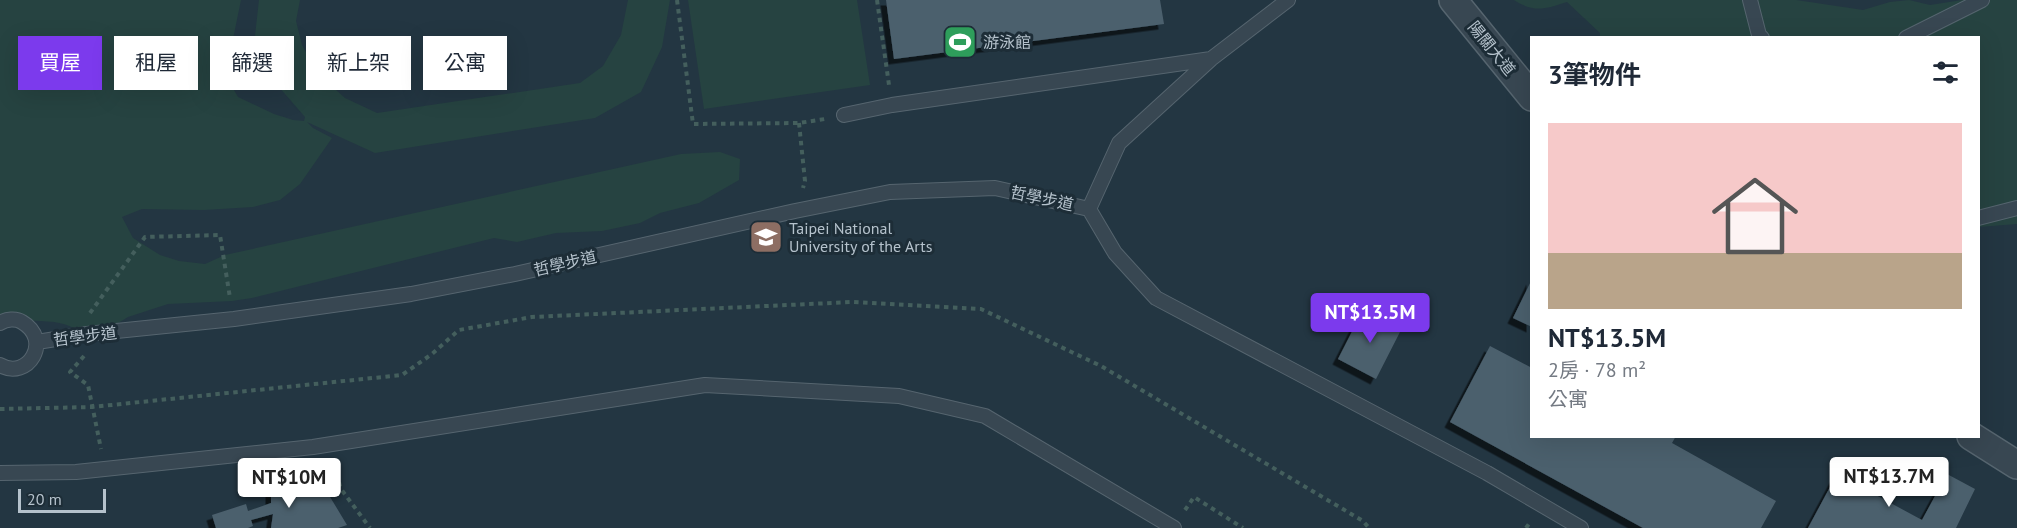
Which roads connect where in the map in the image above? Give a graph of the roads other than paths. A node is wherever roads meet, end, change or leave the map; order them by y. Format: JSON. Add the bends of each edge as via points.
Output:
{"nodes":[{"id":1,"x":1288,"y":0,"type":"edge"},
{"id":2,"x":1453,"y":0,"type":"edge"},
{"id":3,"x":1750,"y":0,"type":"edge"},
{"id":4,"x":1982,"y":0,"type":"edge"},
{"id":5,"x":1760,"y":36,"type":"edge"},
{"id":6,"x":1910,"y":36,"type":"edge"},
{"id":7,"x":1211,"y":59,"type":"junction"},
{"id":8,"x":1530,"y":95,"type":"edge"},
{"id":9,"x":844,"y":115,"type":"dead end"},
{"id":10,"x":1089,"y":208,"type":"junction"},
{"id":11,"x":2017,"y":208,"type":"edge"},
{"id":12,"x":1980,"y":217,"type":"edge"},
{"id":13,"x":0,"y":323,"type":"edge"},
{"id":14,"x":37,"y":342,"type":"junction"},
{"id":15,"x":0,"y":365,"type":"edge"},
{"id":16,"x":1974,"y":438,"type":"edge"},
{"id":17,"x":2017,"y":465,"type":"edge"},
{"id":18,"x":0,"y":473,"type":"edge"},
{"id":19,"x":1174,"y":528,"type":"edge"},
{"id":20,"x":1581,"y":528,"type":"edge"}],
"edges":[{"from":1,"to":7,"type":"lane"},
{"from":2,"to":8,"type":"street","name":"陽關大道"},
{"from":3,"to":5,"type":"lane"},
{"from":4,"to":6,"type":"lane"},
{"from":7,"to":9,"type":"lane"},
{"from":7,"to":10,"type":"lane","via":[[1119,143]]},
{"from":10,"to":14,"type":"lane","name":"哲學步道","via":[[995,188],[890,192],[411,294]]},
{"from":10,"to":20,"type":"lane","via":[[1115,253],[1156,298],[1487,473]]},
{"from":11,"to":12,"type":"lane"},
{"from":13,"to":14,"type":"lane","via":[[18,319],[31,327]]},
{"from":14,"to":15,"type":"lane","via":[[34,357],[22,367],[7,369]]},
{"from":16,"to":17,"type":"street"},
{"from":18,"to":19,"type":"lane","via":[[76,472],[328,444],[705,385],[899,396],[985,416]]}]}
